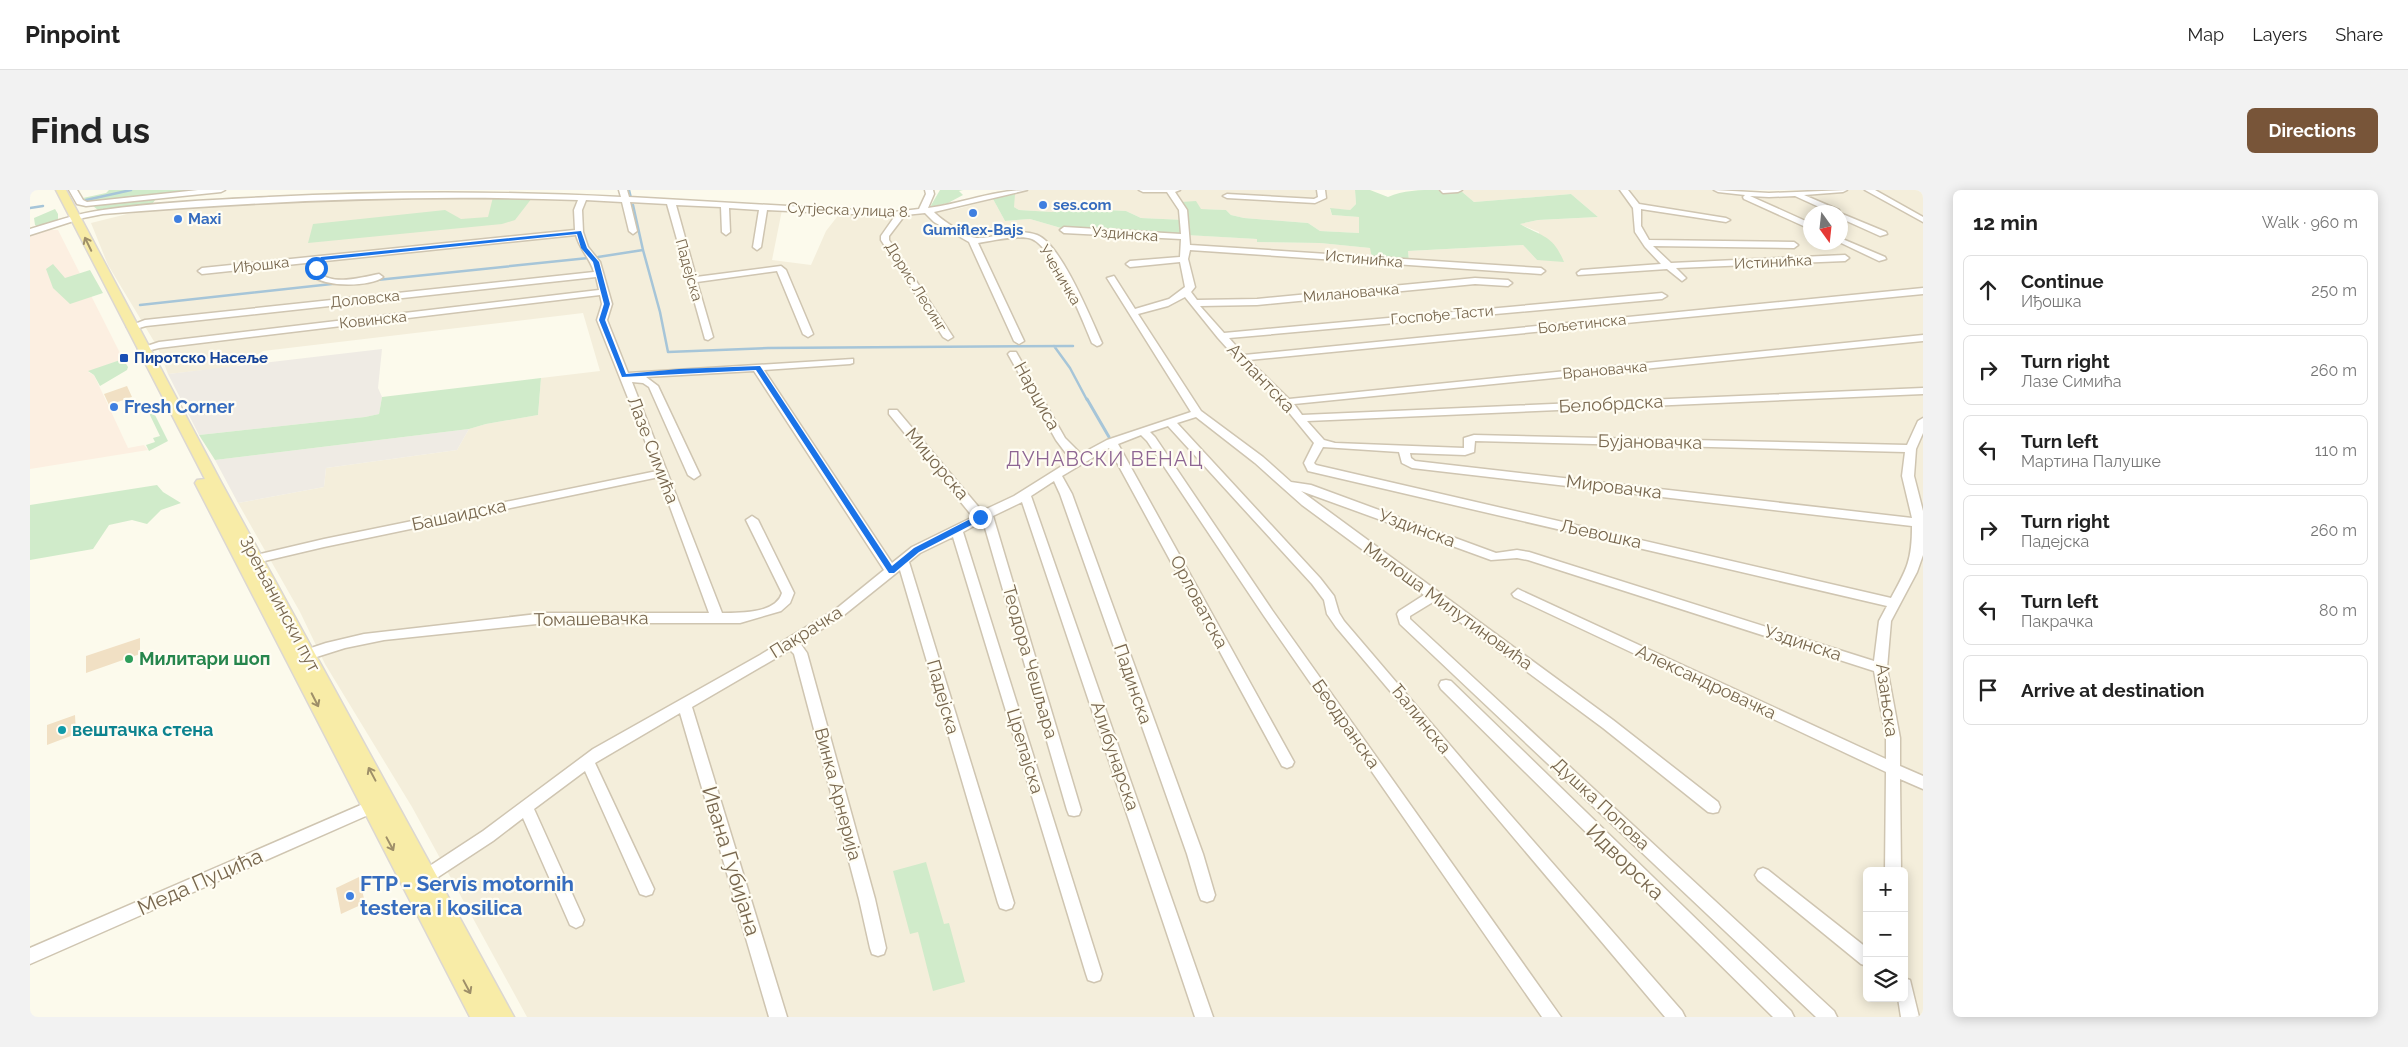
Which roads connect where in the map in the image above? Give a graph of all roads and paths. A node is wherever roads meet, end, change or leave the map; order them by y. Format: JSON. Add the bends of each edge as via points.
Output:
{"nodes":[{"id":1,"x":50,"y":190,"type":"edge"},
{"id":2,"x":61,"y":190,"type":"edge"},
{"id":3,"x":74,"y":190,"type":"edge"},
{"id":4,"x":221,"y":190,"type":"edge"},
{"id":5,"x":623,"y":190,"type":"edge"},
{"id":6,"x":634,"y":190,"type":"edge"},
{"id":7,"x":929,"y":190,"type":"edge"},
{"id":8,"x":1023,"y":190,"type":"edge"},
{"id":9,"x":1143,"y":190,"type":"edge"},
{"id":10,"x":1172,"y":190,"type":"edge"},
{"id":11,"x":1320,"y":190,"type":"edge"},
{"id":12,"x":1458,"y":190,"type":"edge"},
{"id":13,"x":1624,"y":190,"type":"edge"},
{"id":14,"x":1718,"y":190,"type":"edge"},
{"id":15,"x":1843,"y":190,"type":"edge"},
{"id":16,"x":1869,"y":190,"type":"edge"},
{"id":17,"x":1444,"y":191,"type":"edge"},
{"id":18,"x":1742,"y":194,"type":"junction"},
{"id":19,"x":1797,"y":194,"type":"junction"},
{"id":20,"x":1227,"y":196,"type":"dead end"},
{"id":21,"x":582,"y":199,"type":"junction"},
{"id":22,"x":627,"y":201,"type":"junction"},
{"id":23,"x":638,"y":201,"type":"junction"},
{"id":24,"x":671,"y":203,"type":"junction"},
{"id":25,"x":1821,"y":205,"type":"edge"},
{"id":26,"x":725,"y":206,"type":"junction"},
{"id":27,"x":1637,"y":206,"type":"junction"},
{"id":28,"x":763,"y":208,"type":"junction"},
{"id":29,"x":925,"y":212,"type":"junction"},
{"id":30,"x":902,"y":213,"type":"junction"},
{"id":31,"x":1848,"y":219,"type":"edge"},
{"id":32,"x":1726,"y":220,"type":"dead end"},
{"id":33,"x":1923,"y":220,"type":"edge"},
{"id":34,"x":73,"y":221,"type":"junction"},
{"id":35,"x":1803,"y":223,"type":"edge"},
{"id":36,"x":1064,"y":230,"type":"dead end"},
{"id":37,"x":633,"y":231,"type":"dead end"},
{"id":38,"x":30,"y":232,"type":"edge"},
{"id":39,"x":579,"y":232,"type":"junction"},
{"id":40,"x":726,"y":232,"type":"dead end"},
{"id":41,"x":1883,"y":234,"type":"dead end"},
{"id":42,"x":1186,"y":237,"type":"junction"},
{"id":43,"x":973,"y":241,"type":"junction"},
{"id":44,"x":1647,"y":243,"type":"junction"},
{"id":45,"x":1848,"y":244,"type":"edge"},
{"id":46,"x":1794,"y":245,"type":"dead end"},
{"id":47,"x":757,"y":247,"type":"dead end"},
{"id":48,"x":1186,"y":247,"type":"junction"},
{"id":49,"x":1845,"y":258,"type":"dead end"},
{"id":50,"x":321,"y":259,"type":"junction"},
{"id":51,"x":1184,"y":259,"type":"junction"},
{"id":52,"x":1882,"y":259,"type":"dead end"},
{"id":53,"x":1130,"y":264,"type":"dead end"},
{"id":54,"x":1669,"y":266,"type":"junction"},
{"id":55,"x":202,"y":271,"type":"dead end"},
{"id":56,"x":1541,"y":271,"type":"dead end"},
{"id":57,"x":1581,"y":273,"type":"dead end"},
{"id":58,"x":599,"y":274,"type":"junction"},
{"id":59,"x":379,"y":277,"type":"dead end"},
{"id":60,"x":1111,"y":278,"type":"dead end"},
{"id":61,"x":1682,"y":278,"type":"dead end"},
{"id":62,"x":692,"y":280,"type":"junction"},
{"id":63,"x":1508,"y":282,"type":"dead end"},
{"id":64,"x":1923,"y":291,"type":"edge"},
{"id":65,"x":604,"y":292,"type":"junction"},
{"id":66,"x":1187,"y":292,"type":"junction"},
{"id":67,"x":1662,"y":296,"type":"dead end"},
{"id":68,"x":1195,"y":304,"type":"junction"},
{"id":69,"x":1134,"y":312,"type":"junction"},
{"id":70,"x":132,"y":327,"type":"junction"},
{"id":71,"x":808,"y":334,"type":"dead end"},
{"id":72,"x":1221,"y":336,"type":"junction"},
{"id":73,"x":708,"y":337,"type":"dead end"},
{"id":74,"x":948,"y":337,"type":"dead end"},
{"id":75,"x":1923,"y":338,"type":"edge"},
{"id":76,"x":1019,"y":341,"type":"dead end"},
{"id":77,"x":1097,"y":344,"type":"dead end"},
{"id":78,"x":143,"y":349,"type":"junction"},
{"id":79,"x":1013,"y":354,"type":"dead end"},
{"id":80,"x":1241,"y":358,"type":"junction"},
{"id":81,"x":850,"y":361,"type":"dead end"},
{"id":82,"x":758,"y":368,"type":"junction"},
{"id":83,"x":625,"y":378,"type":"junction"},
{"id":84,"x":1923,"y":391,"type":"edge"},
{"id":85,"x":1286,"y":402,"type":"junction"},
{"id":86,"x":893,"y":412,"type":"dead end"},
{"id":87,"x":1197,"y":413,"type":"junction"},
{"id":88,"x":1300,"y":418,"type":"junction"},
{"id":89,"x":1923,"y":421,"type":"edge"},
{"id":90,"x":1170,"y":422,"type":"junction"},
{"id":91,"x":1142,"y":431,"type":"junction"},
{"id":92,"x":1111,"y":442,"type":"junction"},
{"id":93,"x":1320,"y":443,"type":"junction"},
{"id":94,"x":1404,"y":448,"type":"junction"},
{"id":95,"x":1911,"y":449,"type":"junction"},
{"id":96,"x":1081,"y":459,"type":"junction"},
{"id":97,"x":663,"y":473,"type":"junction"},
{"id":98,"x":1056,"y":474,"type":"junction"},
{"id":99,"x":694,"y":475,"type":"dead end"},
{"id":100,"x":1290,"y":486,"type":"junction"},
{"id":101,"x":1025,"y":495,"type":"junction"},
{"id":102,"x":983,"y":516,"type":"junction"},
{"id":103,"x":752,"y":520,"type":"dead end"},
{"id":104,"x":1918,"y":523,"type":"junction"},
{"id":105,"x":956,"y":529,"type":"junction"},
{"id":106,"x":256,"y":560,"type":"junction"},
{"id":107,"x":903,"y":561,"type":"junction"},
{"id":108,"x":892,"y":570,"type":"junction"},
{"id":109,"x":1518,"y":594,"type":"dead end"},
{"id":110,"x":1434,"y":596,"type":"junction"},
{"id":111,"x":1893,"y":603,"type":"junction"},
{"id":112,"x":717,"y":618,"type":"junction"},
{"id":113,"x":792,"y":642,"type":"junction"},
{"id":114,"x":307,"y":655,"type":"junction"},
{"id":115,"x":1880,"y":668,"type":"junction"},
{"id":116,"x":1446,"y":685,"type":"dead end"},
{"id":117,"x":684,"y":704,"type":"junction"},
{"id":118,"x":587,"y":761,"type":"junction"},
{"id":119,"x":1287,"y":762,"type":"dead end"},
{"id":120,"x":1894,"y":769,"type":"junction"},
{"id":121,"x":1923,"y":783,"type":"edge"},
{"id":122,"x":370,"y":807,"type":"junction"},
{"id":123,"x":526,"y":807,"type":"junction"},
{"id":124,"x":1713,"y":807,"type":"dead end"},
{"id":125,"x":1074,"y":810,"type":"dead end"},
{"id":126,"x":1893,"y":867,"type":"edge"},
{"id":127,"x":1763,"y":875,"type":"dead end"},
{"id":128,"x":427,"y":876,"type":"junction"},
{"id":129,"x":646,"y":889,"type":"dead end"},
{"id":130,"x":1206,"y":895,"type":"dead end"},
{"id":131,"x":1006,"y":903,"type":"dead end"},
{"id":132,"x":576,"y":920,"type":"dead end"},
{"id":133,"x":878,"y":948,"type":"dead end"},
{"id":134,"x":30,"y":956,"type":"edge"},
{"id":135,"x":1866,"y":957,"type":"edge"},
{"id":136,"x":1094,"y":974,"type":"dead end"},
{"id":137,"x":1907,"y":1002,"type":"edge"},
{"id":138,"x":482,"y":1017,"type":"edge"},
{"id":139,"x":503,"y":1017,"type":"edge"},
{"id":140,"x":778,"y":1017,"type":"edge"},
{"id":141,"x":1204,"y":1017,"type":"edge"},
{"id":142,"x":1552,"y":1017,"type":"edge"},
{"id":143,"x":1676,"y":1017,"type":"edge"},
{"id":144,"x":1785,"y":1017,"type":"edge"},
{"id":145,"x":1828,"y":1017,"type":"edge"},
{"id":146,"x":1910,"y":1017,"type":"edge"}],
"edges":[{"from":1,"to":34,"type":"main road","name":"Зрењанински пут"},
{"from":2,"to":34,"type":"main road","name":"Зрењанински пут"},
{"from":3,"to":4,"type":"street","via":[[80,202],[86,204]]},
{"from":5,"to":22,"type":"street"},
{"from":6,"to":23,"type":"street"},
{"from":7,"to":29,"type":"street"},
{"from":8,"to":29,"type":"street","name":"Сутјеска улица 8."},
{"from":9,"to":10,"type":"street"},
{"from":10,"to":42,"type":"street","name":"Уздинска","via":[[1182,206]]},
{"from":11,"to":20,"type":"street","via":[[1322,198],[1315,201]]},
{"from":12,"to":17,"type":"street"},
{"from":13,"to":27,"type":"street"},
{"from":14,"to":18,"type":"street"},
{"from":15,"to":19,"type":"street"},
{"from":16,"to":33,"type":"street"},
{"from":18,"to":19,"type":"street"},
{"from":18,"to":35,"type":"street"},
{"from":19,"to":25,"type":"street"},
{"from":21,"to":22,"type":"street","name":"Сутјеска улица 8."},
{"from":21,"to":34,"type":"street","name":"Сутјеска улица 8.","via":[[496,195],[368,196],[103,212]]},
{"from":21,"to":39,"type":"street","name":"Лазе Симића","via":[[578,210]]},
{"from":22,"to":23,"type":"street","name":"Сутјеска улица 8."},
{"from":22,"to":37,"type":"street"},
{"from":23,"to":24,"type":"street","name":"Сутјеска улица 8."},
{"from":24,"to":26,"type":"street","name":"Сутјеска улица 8."},
{"from":24,"to":62,"type":"street","name":"Падејска"},
{"from":26,"to":28,"type":"street","name":"Сутјеска улица 8."},
{"from":26,"to":40,"type":"street"},
{"from":27,"to":32,"type":"street"},
{"from":27,"to":44,"type":"street","via":[[1639,231]]},
{"from":28,"to":30,"type":"street","name":"Сутјеска улица 8."},
{"from":28,"to":47,"type":"street","name":"Сутјеска улица 8."},
{"from":29,"to":30,"type":"street","name":"Сутјеска улица 8."},
{"from":29,"to":43,"type":"street"},
{"from":30,"to":74,"type":"street","name":"Дорис Лесинг","via":[[885,240]]},
{"from":31,"to":41,"type":"street"},
{"from":34,"to":38,"type":"street","name":"Сутјеска улица 8."},
{"from":70,"to":34,"type":"main road","name":"Зрењанински пут","one_way":true},
{"from":34,"to":122,"type":"main road","name":"Зрењанински пут","one_way":true},
{"from":36,"to":42,"type":"street","name":"Уздинска"},
{"from":39,"to":50,"type":"street","name":"Иђошка"},
{"from":39,"to":58,"type":"street","name":"Лазе Симића"},
{"from":42,"to":48,"type":"street","name":"Уздинска"},
{"from":43,"to":76,"type":"street"},
{"from":43,"to":77,"type":"street","name":"Ученичка","via":[[1027,236],[1040,240],[1067,281]]},
{"from":44,"to":46,"type":"street"},
{"from":44,"to":54,"type":"street"},
{"from":45,"to":52,"type":"street"},
{"from":48,"to":51,"type":"street","name":"Уздинска"},
{"from":48,"to":56,"type":"street","name":"Истинићка"},
{"from":49,"to":54,"type":"street","name":"Истинићка"},
{"from":50,"to":55,"type":"street","name":"Иђошка"},
{"from":50,"to":59,"type":"street","name":"Иђошка","via":[[315,274],[323,280]]},
{"from":51,"to":53,"type":"street"},
{"from":51,"to":66,"type":"street","name":"Уздинска","via":[[1191,284]]},
{"from":54,"to":57,"type":"street","name":"Истинићка"},
{"from":54,"to":61,"type":"street"},
{"from":58,"to":65,"type":"street","name":"Лазе Симића"},
{"from":58,"to":70,"type":"street","name":"Доловска","via":[[145,323]]},
{"from":60,"to":69,"type":"street","name":"Уздинска"},
{"from":62,"to":71,"type":"street","via":[[771,267],[781,269]]},
{"from":62,"to":73,"type":"street","name":"Падејска"},
{"from":63,"to":68,"type":"street","name":"Милановачка","via":[[1475,281],[1257,302]]},
{"from":64,"to":80,"type":"street","name":"Бољетинска"},
{"from":65,"to":78,"type":"street","name":"Ковинска","via":[[159,344]]},
{"from":65,"to":83,"type":"street","name":"Лазе Симића","via":[[607,304],[602,320]]},
{"from":66,"to":68,"type":"street","name":"Атлантска"},
{"from":66,"to":69,"type":"street","via":[[1159,306]]},
{"from":67,"to":72,"type":"street","name":"Госпође Тасти"},
{"from":68,"to":72,"type":"street","name":"Атлантска"},
{"from":69,"to":87,"type":"street","name":"Уздинска"},
{"from":70,"to":78,"type":"main road","name":"Зрењанински пут"},
{"from":72,"to":80,"type":"street","name":"Атлантска"},
{"from":75,"to":85,"type":"street","name":"Врановачка"},
{"from":78,"to":106,"type":"main road","name":"Зрењанински пут"},
{"from":79,"to":96,"type":"street","name":"Нарциса","via":[[1061,440]]},
{"from":80,"to":85,"type":"street","name":"Атлантска"},
{"from":81,"to":82,"type":"street"},
{"from":82,"to":83,"type":"street","via":[[679,371]]},
{"from":82,"to":108,"type":"street"},
{"from":83,"to":97,"type":"street","name":"Лазе Симића"},
{"from":83,"to":99,"type":"street","via":[[649,381],[653,386]]},
{"from":84,"to":88,"type":"street","name":"Белобрдска"},
{"from":85,"to":88,"type":"street","name":"Атлантска"},
{"from":86,"to":102,"type":"street","name":"Миџорска"},
{"from":87,"to":90,"type":"street","name":"Пакрачка"},
{"from":87,"to":100,"type":"street","name":"Уздинска"},
{"from":88,"to":93,"type":"street","name":"Атлантска"},
{"from":89,"to":95,"type":"street","name":"Азањска"},
{"from":90,"to":91,"type":"street","name":"Пакрачка"},
{"from":90,"to":143,"type":"street","name":"Ђалинска","via":[[1316,581],[1330,599],[1333,614],[1340,624]]},
{"from":91,"to":92,"type":"street","name":"Пакрачка"},
{"from":91,"to":142,"type":"street","name":"Беодранска","via":[[1151,439]]},
{"from":92,"to":96,"type":"street","name":"Пакрачка"},
{"from":92,"to":119,"type":"street","name":"Орловатска"},
{"from":93,"to":94,"type":"street"},
{"from":93,"to":111,"type":"street","name":"Љевошка","via":[[1309,466],[1368,483]]},
{"from":94,"to":95,"type":"street","name":"Бујановачка","via":[[1469,452],[1468,440],[1474,438]]},
{"from":94,"to":104,"type":"street","name":"Мировачка","via":[[1406,460],[1412,464]]},
{"from":95,"to":104,"type":"street","name":"Азањска","via":[[1908,476]]},
{"from":96,"to":98,"type":"street","name":"Пакрачка"},
{"from":97,"to":106,"type":"street","name":"Башаидска"},
{"from":97,"to":112,"type":"street","name":"Лазе Симића"},
{"from":98,"to":101,"type":"street","name":"Пакрачка"},
{"from":98,"to":130,"type":"street","name":"Падинска","via":[[1066,494],[1195,854]]},
{"from":100,"to":110,"type":"street","name":"Милоша Милутиновића","via":[[1306,502]]},
{"from":100,"to":115,"type":"street","name":"Уздинска","via":[[1307,488],[1495,557],[1528,556]]},
{"from":101,"to":102,"type":"street","name":"Пакрачка"},
{"from":101,"to":141,"type":"street","name":"Алибунарска"},
{"from":102,"to":105,"type":"street","name":"Пакрачка"},
{"from":102,"to":125,"type":"street","name":"Теодора Чешљара","via":[[996,542]]},
{"from":103,"to":112,"type":"street","name":"Томашевачка","via":[[788,596],[782,605],[764,613]]},
{"from":104,"to":111,"type":"street","name":"Азањска","via":[[1915,562]]},
{"from":105,"to":107,"type":"street","name":"Пакрачка","via":[[916,550]]},
{"from":105,"to":136,"type":"street","name":"Црепајска"},
{"from":106,"to":114,"type":"main road","name":"Зрењанински пут"},
{"from":107,"to":108,"type":"street","name":"Пакрачка"},
{"from":107,"to":131,"type":"street","name":"Падејска"},
{"from":108,"to":113,"type":"street","name":"Пакрачка","via":[[840,612]]},
{"from":109,"to":120,"type":"street","name":"Александровачка"},
{"from":110,"to":124,"type":"street","name":"Милоша Милутиновића","via":[[1608,724]]},
{"from":110,"to":145,"type":"street","name":"Душка Попова","via":[[1403,614],[1404,621]]},
{"from":111,"to":115,"type":"street","name":"Азањска","via":[[1885,621]]},
{"from":112,"to":114,"type":"street","name":"Томашевачка","via":[[546,618],[402,633],[337,644]]},
{"from":113,"to":117,"type":"street","name":"Пакрачка"},
{"from":113,"to":133,"type":"street","name":"Винка Арнерија","via":[[800,653]]},
{"from":128,"to":114,"type":"main road","name":"Зрењанински пут","one_way":true},
{"from":115,"to":120,"type":"street","name":"Азањска","via":[[1893,738]]},
{"from":116,"to":144,"type":"street","name":"Идворска"},
{"from":117,"to":118,"type":"street","name":"Пакрачка"},
{"from":117,"to":140,"type":"street","name":"Ивана Губијана"},
{"from":118,"to":123,"type":"street","name":"Пакрачка"},
{"from":118,"to":129,"type":"street"},
{"from":120,"to":121,"type":"street","name":"Александровачка"},
{"from":120,"to":126,"type":"street","name":"Азањска"},
{"from":122,"to":134,"type":"street","name":"Меда Пуцића"},
{"from":122,"to":138,"type":"main road","name":"Зрењанински пут","one_way":true},
{"from":123,"to":128,"type":"street","name":"Пакрачка"},
{"from":123,"to":132,"type":"street"},
{"from":127,"to":135,"type":"street"},
{"from":128,"to":139,"type":"main road","name":"Зрењанински пут"},
{"from":137,"to":146,"type":"street"}]}
